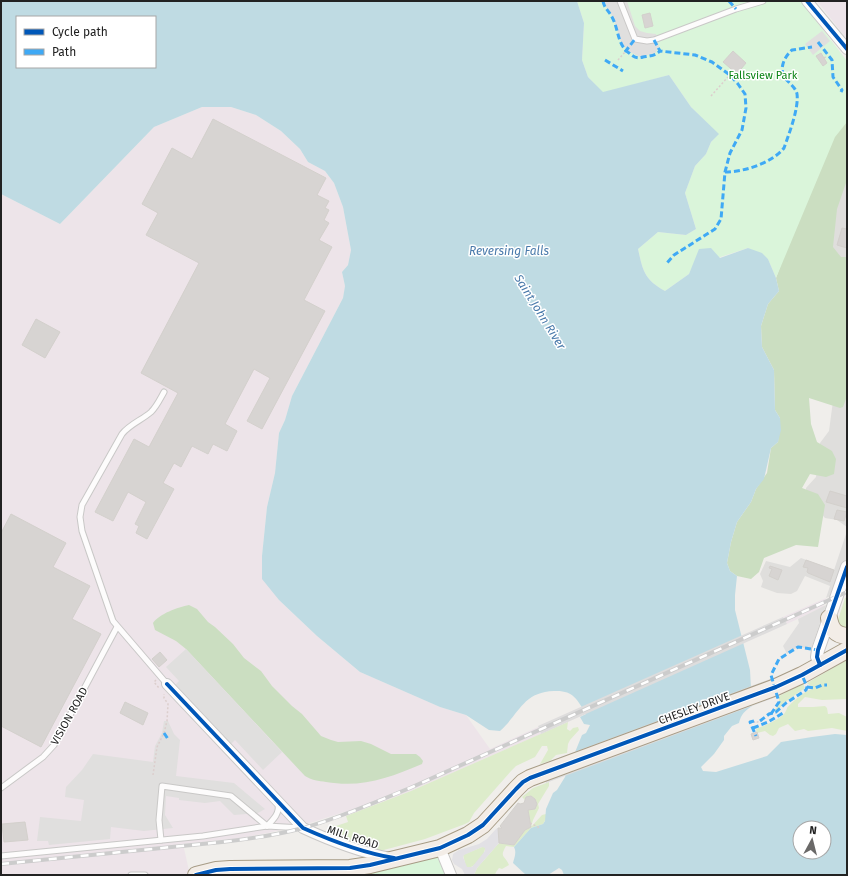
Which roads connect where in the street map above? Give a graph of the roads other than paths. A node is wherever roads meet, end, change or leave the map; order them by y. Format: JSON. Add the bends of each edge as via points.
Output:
{"nodes":[{"id":1,"x":620,"y":1,"type":"edge"},
{"id":2,"x":763,"y":1,"type":"edge"},
{"id":3,"x":807,"y":1,"type":"edge"},
{"id":4,"x":847,"y":49,"type":"edge"},
{"id":5,"x":164,"y":392,"type":"dead end"},
{"id":6,"x":847,"y":567,"type":"edge"},
{"id":7,"x":829,"y":618,"type":"junction"},
{"id":8,"x":117,"y":627,"type":"junction"},
{"id":9,"x":847,"y":636,"type":"edge"},
{"id":10,"x":847,"y":650,"type":"edge"},
{"id":11,"x":820,"y":665,"type":"junction"},
{"id":12,"x":163,"y":689,"type":"joint"},
{"id":13,"x":1,"y":788,"type":"edge"},
{"id":14,"x":277,"y":799,"type":"junction"},
{"id":15,"x":267,"y":826,"type":"junction"},
{"id":16,"x":303,"y":828,"type":"junction"},
{"id":17,"x":160,"y":840,"type":"junction"},
{"id":18,"x":440,"y":848,"type":"junction"},
{"id":19,"x":1,"y":856,"type":"edge"},
{"id":20,"x":398,"y":859,"type":"junction"},
{"id":21,"x":132,"y":875,"type":"edge"},
{"id":22,"x":145,"y":875,"type":"edge"},
{"id":23,"x":196,"y":875,"type":"edge"},
{"id":24,"x":451,"y":875,"type":"edge"}],
"edges":[{"from":1,"to":2,"type":"lane","via":[[635,39],[647,41]]},
{"from":3,"to":4,"type":"street"},
{"from":5,"to":8,"type":"lane","via":[[151,412],[122,434],[82,506],[82,530],[110,614]]},
{"from":6,"to":7,"type":"street"},
{"from":7,"to":9,"type":"main road","via":[[834,631]]},
{"from":7,"to":11,"type":"street","via":[[818,650]]},
{"from":8,"to":12,"type":"lane","via":[[159,675]]},
{"from":8,"to":13,"type":"lane","name":"VISION ROAD","via":[[54,746]]},
{"from":10,"to":11,"type":"main road","name":"CHESLEY DRIVE"},
{"from":11,"to":18,"type":"main road","name":"CHESLEY DRIVE","via":[[776,687],[530,778],[523,782],[483,825]]},
{"from":12,"to":14,"type":"street"},
{"from":14,"to":15,"type":"lane","via":[[278,812]]},
{"from":14,"to":16,"type":"street"},
{"from":15,"to":16,"type":"lane","name":"MILL ROAD"},
{"from":15,"to":17,"type":"lane","name":"MILL ROAD"},
{"from":15,"to":17,"type":"lane","via":[[231,796],[162,786]]},
{"from":16,"to":20,"type":"street","name":"MILL ROAD","via":[[324,838],[373,854]]},
{"from":17,"to":19,"type":"lane","name":"MILL ROAD"},
{"from":18,"to":20,"type":"main road","name":"CHESLEY DRIVE"},
{"from":18,"to":24,"type":"street"},
{"from":20,"to":23,"type":"main road","name":"CHESLEY DRIVE","via":[[350,868],[230,869]]},
{"from":21,"to":22,"type":"lane"}]}
